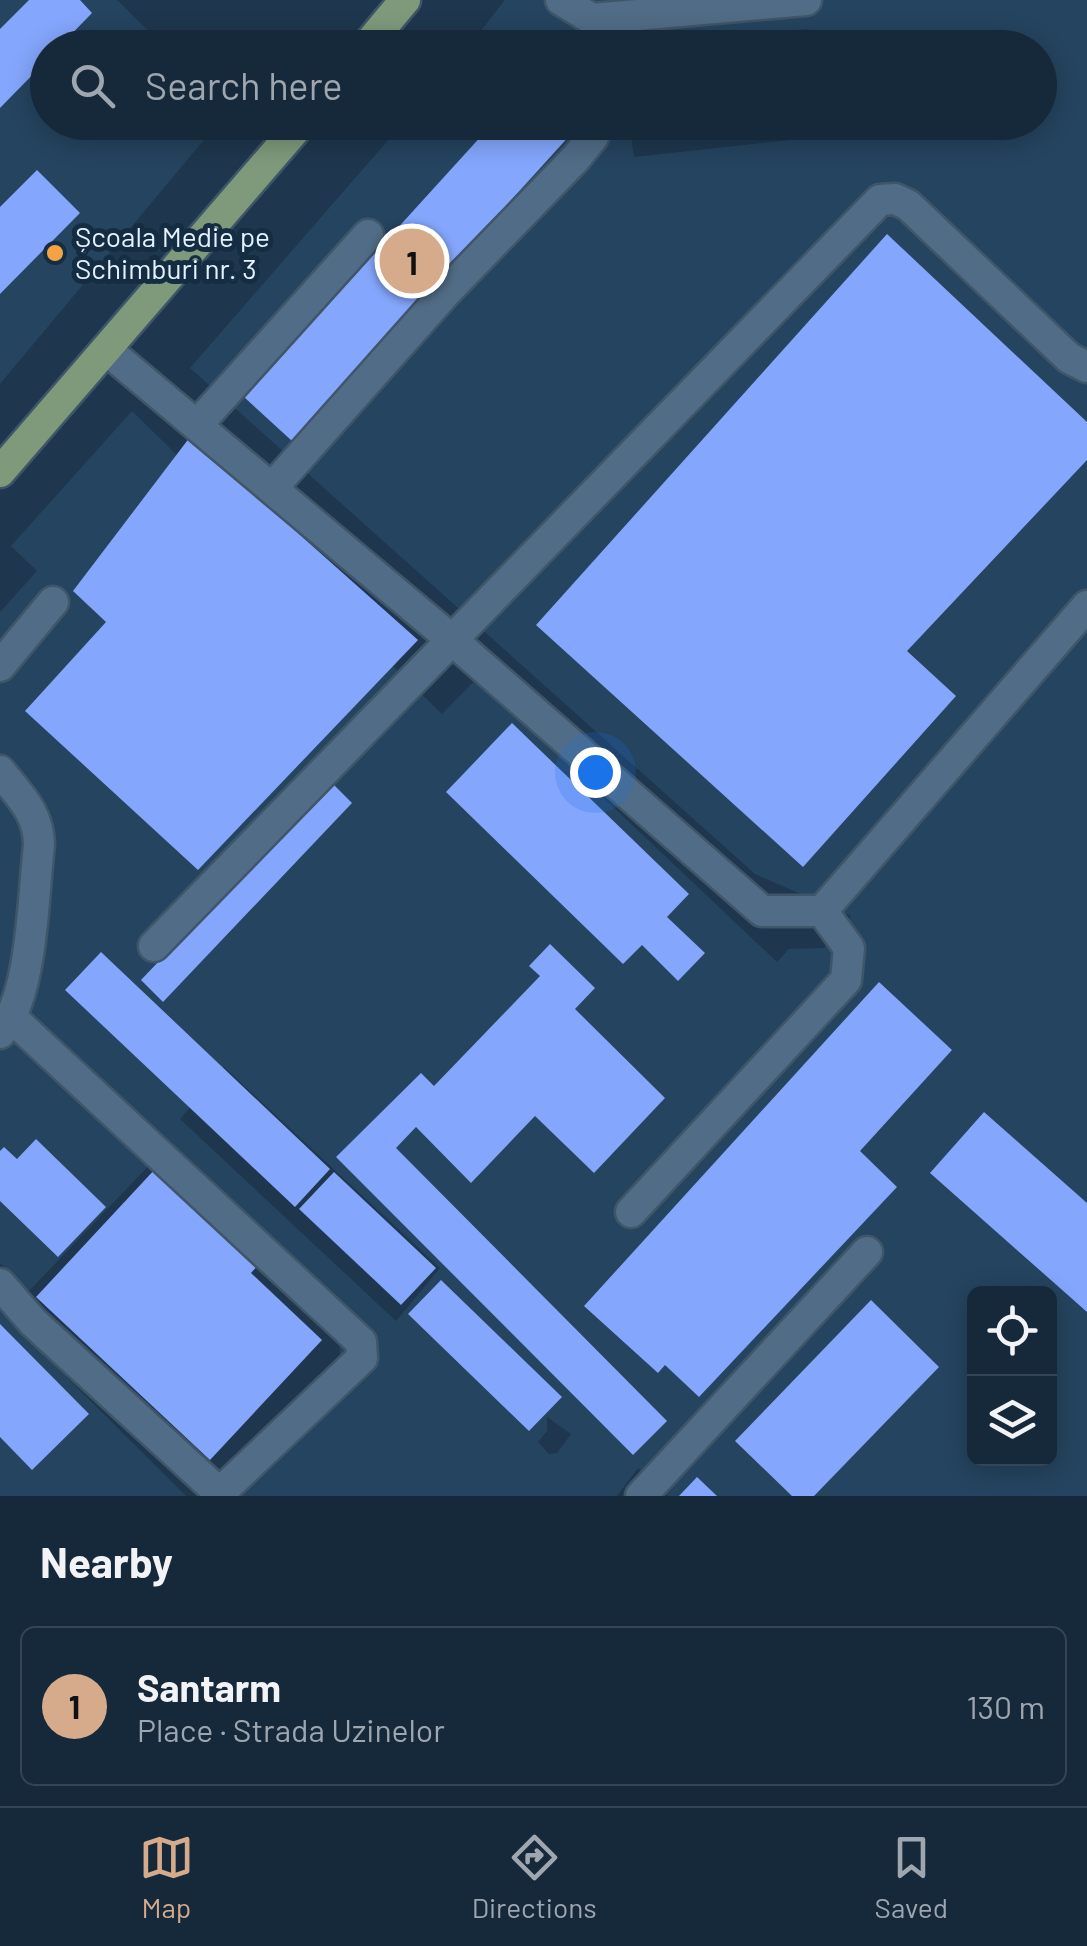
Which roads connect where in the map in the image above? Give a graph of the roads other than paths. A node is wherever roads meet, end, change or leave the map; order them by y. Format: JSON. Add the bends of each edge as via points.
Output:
{"nodes":[{"id":1,"x":405,"y":0,"type":"edge"},
{"id":2,"x":560,"y":0,"type":"edge"},
{"id":3,"x":806,"y":0,"type":"edge"},
{"id":4,"x":380,"y":30,"type":"edge"},
{"id":5,"x":287,"y":140,"type":"edge"},
{"id":6,"x":590,"y":140,"type":"edge"},
{"id":7,"x":368,"y":235,"type":"dead end"},
{"id":8,"x":108,"y":351,"type":"junction"},
{"id":9,"x":1087,"y":367,"type":"edge"},
{"id":10,"x":197,"y":425,"type":"junction"},
{"id":11,"x":0,"y":472,"type":"edge"},
{"id":12,"x":272,"y":488,"type":"junction"},
{"id":13,"x":53,"y":602,"type":"dead end"},
{"id":14,"x":1087,"y":606,"type":"edge"},
{"id":15,"x":451,"y":639,"type":"junction"},
{"id":16,"x":0,"y":666,"type":"edge"},
{"id":17,"x":0,"y":771,"type":"edge"},
{"id":18,"x":822,"y":911,"type":"junction"},
{"id":19,"x":154,"y":946,"type":"dead end"},
{"id":20,"x":6,"y":1026,"type":"edge"},
{"id":21,"x":631,"y":1212,"type":"dead end"},
{"id":22,"x":866,"y":1252,"type":"dead end"},
{"id":23,"x":0,"y":1284,"type":"edge"},
{"id":24,"x":640,"y":1496,"type":"edge"}],
"edges":[{"from":1,"to":4,"type":"main road"},
{"from":2,"to":3,"type":"lane","via":[[592,20]]},
{"from":5,"to":8,"type":"main road"},
{"from":6,"to":12,"type":"lane"},
{"from":7,"to":10,"type":"lane"},
{"from":8,"to":10,"type":"lane"},
{"from":8,"to":11,"type":"main road"},
{"from":9,"to":15,"type":"lane","via":[[1069,358],[908,205],[880,200]]},
{"from":10,"to":12,"type":"lane"},
{"from":12,"to":15,"type":"lane"},
{"from":13,"to":16,"type":"lane"},
{"from":14,"to":18,"type":"lane"},
{"from":15,"to":18,"type":"lane","via":[[762,911]]},
{"from":15,"to":19,"type":"lane"},
{"from":17,"to":20,"type":"lane","via":[[40,825],[20,994]]},
{"from":18,"to":21,"type":"lane","via":[[849,948],[846,980]]},
{"from":20,"to":23,"type":"lane","via":[[361,1342],[362,1358],[226,1488],[213,1487]]},
{"from":22,"to":24,"type":"lane"}]}
